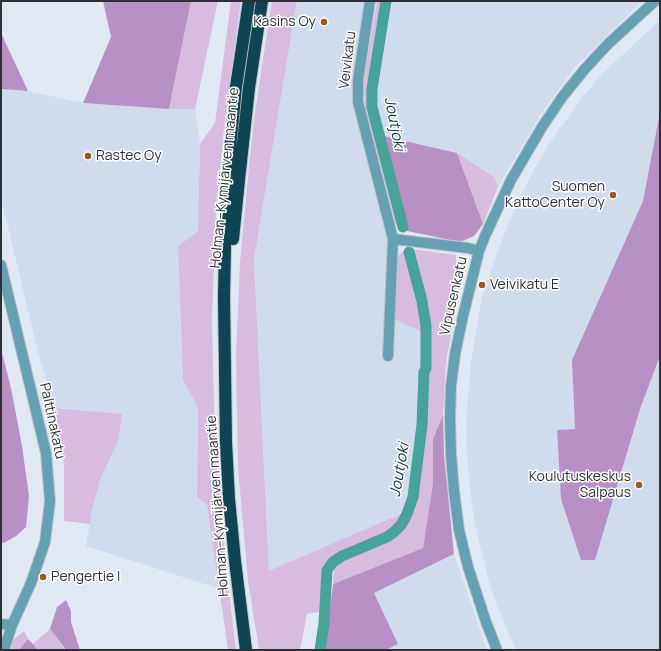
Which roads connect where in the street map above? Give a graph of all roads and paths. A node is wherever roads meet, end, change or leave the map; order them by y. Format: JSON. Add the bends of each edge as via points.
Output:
{"nodes":[{"id":1,"x":249,"y":1,"type":"edge"},
{"id":2,"x":262,"y":1,"type":"edge"},
{"id":3,"x":370,"y":1,"type":"edge"},
{"id":4,"x":655,"y":1,"type":"edge"},
{"id":5,"x":393,"y":239,"type":"junction"},
{"id":6,"x":479,"y":251,"type":"junction"},
{"id":7,"x":1,"y":265,"type":"edge"},
{"id":8,"x":388,"y":356,"type":"dead end"},
{"id":9,"x":224,"y":359,"type":"junction"},
{"id":10,"x":1,"y":624,"type":"edge"},
{"id":11,"x":12,"y":625,"type":"junction"},
{"id":12,"x":4,"y":650,"type":"edge"},
{"id":13,"x":246,"y":650,"type":"edge"},
{"id":14,"x":497,"y":650,"type":"edge"}],
"edges":[{"from":1,"to":9,"type":"highway","name":"Holman–Kymijärven maantie","via":[[231,139],[225,245]]},
{"from":2,"to":9,"type":"highway","name":"Holman–Kymijärven maantie","via":[[239,180]]},
{"from":3,"to":5,"type":"street","name":"Veivikatu","via":[[358,80],[358,102]]},
{"from":4,"to":6,"type":"street","name":"Vipusenkatu","via":[[608,44],[563,96],[511,180]]},
{"from":5,"to":6,"type":"street"},
{"from":5,"to":8,"type":"street","name":"Veivikatu"},
{"from":6,"to":14,"type":"street","name":"Vipusenkatu","via":[[455,354],[451,386],[451,454],[459,530],[476,595]]},
{"from":7,"to":11,"type":"street","name":"Palttinakatu","via":[[46,453],[50,501],[45,542],[31,583]]},
{"from":9,"to":13,"type":"highway","name":"Holman–Kymijärven maantie","via":[[229,499]]},
{"from":10,"to":11,"type":"street"},
{"from":11,"to":12,"type":"street","name":"Palttinakatu"}]}
